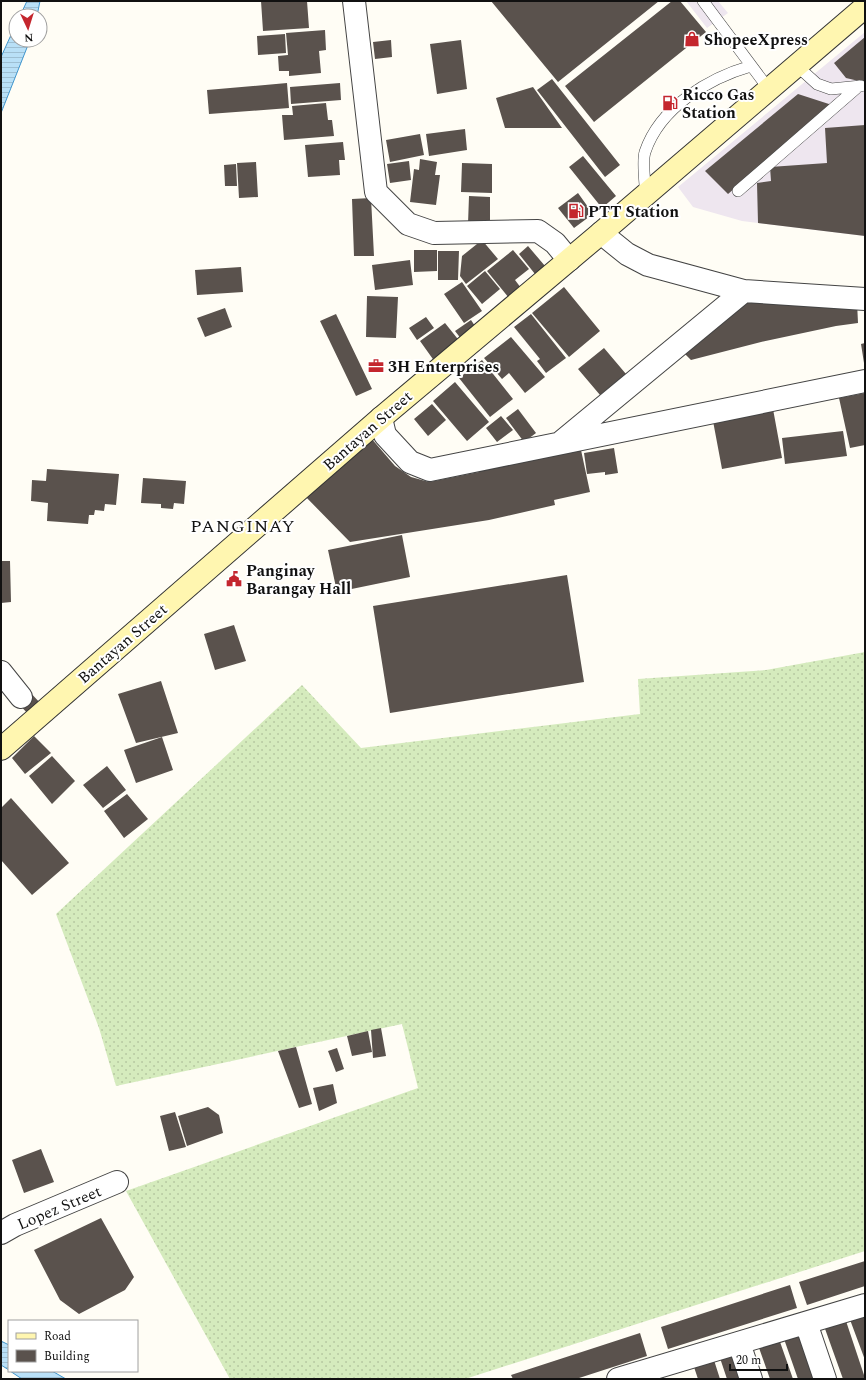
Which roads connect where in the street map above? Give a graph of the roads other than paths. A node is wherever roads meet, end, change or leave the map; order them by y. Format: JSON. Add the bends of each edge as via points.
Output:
{"nodes":[{"id":1,"x":354,"y":1,"type":"edge"},
{"id":2,"x":703,"y":1,"type":"edge"},
{"id":3,"x":865,"y":7,"type":"edge"},
{"id":4,"x":796,"y":65,"type":"junction"},
{"id":5,"x":751,"y":66,"type":"junction"},
{"id":6,"x":862,"y":86,"type":"edge"},
{"id":7,"x":768,"y":88,"type":"junction"},
{"id":8,"x":738,"y":191,"type":"dead end"},
{"id":9,"x":646,"y":195,"type":"junction"},
{"id":10,"x":601,"y":234,"type":"junction"},
{"id":11,"x":569,"y":260,"type":"junction"},
{"id":12,"x":744,"y":291,"type":"junction"},
{"id":13,"x":865,"y":300,"type":"edge"},
{"id":14,"x":865,"y":381,"type":"edge"},
{"id":15,"x":381,"y":418,"type":"junction"},
{"id":16,"x":558,"y":444,"type":"junction"},
{"id":17,"x":1,"y":672,"type":"edge"},
{"id":18,"x":31,"y":708,"type":"junction"},
{"id":19,"x":1,"y":749,"type":"edge"},
{"id":20,"x":117,"y":1182,"type":"dead end"},
{"id":21,"x":1,"y":1233,"type":"edge"},
{"id":22,"x":865,"y":1305,"type":"edge"},
{"id":23,"x":806,"y":1323,"type":"junction"},
{"id":24,"x":739,"y":1343,"type":"junction"},
{"id":25,"x":675,"y":1371,"type":"edge"},
{"id":26,"x":618,"y":1379,"type":"edge"},
{"id":27,"x":751,"y":1379,"type":"edge"},
{"id":28,"x":825,"y":1379,"type":"edge"}],
"edges":[{"from":1,"to":11,"type":"street","via":[[376,192],[408,224],[434,233],[538,231],[555,243]]},
{"from":2,"to":5,"type":"lane"},
{"from":3,"to":4,"type":"main road","name":"Bantayan Street"},
{"from":4,"to":6,"type":"lane","via":[[817,84],[831,89]]},
{"from":4,"to":7,"type":"main road","name":"Bantayan Street"},
{"from":5,"to":7,"type":"lane"},
{"from":5,"to":9,"type":"lane","via":[[717,77],[701,86],[678,105],[662,123],[644,153]]},
{"from":6,"to":8,"type":"lane"},
{"from":7,"to":9,"type":"main road","name":"Bantayan Street"},
{"from":9,"to":10,"type":"main road","name":"Bantayan Street"},
{"from":10,"to":11,"type":"main road","name":"Bantayan Street"},
{"from":10,"to":12,"type":"street","via":[[627,254],[648,265]]},
{"from":11,"to":15,"type":"main road","name":"Bantayan Street"},
{"from":12,"to":13,"type":"street"},
{"from":12,"to":16,"type":"street"},
{"from":14,"to":16,"type":"street"},
{"from":15,"to":16,"type":"street","via":[[385,435],[410,462],[430,470]]},
{"from":15,"to":18,"type":"main road","name":"Bantayan Street"},
{"from":17,"to":18,"type":"street"},
{"from":18,"to":19,"type":"main road","name":"Bantayan Street"},
{"from":20,"to":21,"type":"street","name":"Lopez Street"},
{"from":22,"to":23,"type":"street"},
{"from":23,"to":24,"type":"street"},
{"from":23,"to":28,"type":"street"},
{"from":24,"to":25,"type":"street"},
{"from":24,"to":27,"type":"street"},
{"from":25,"to":26,"type":"street"}]}
